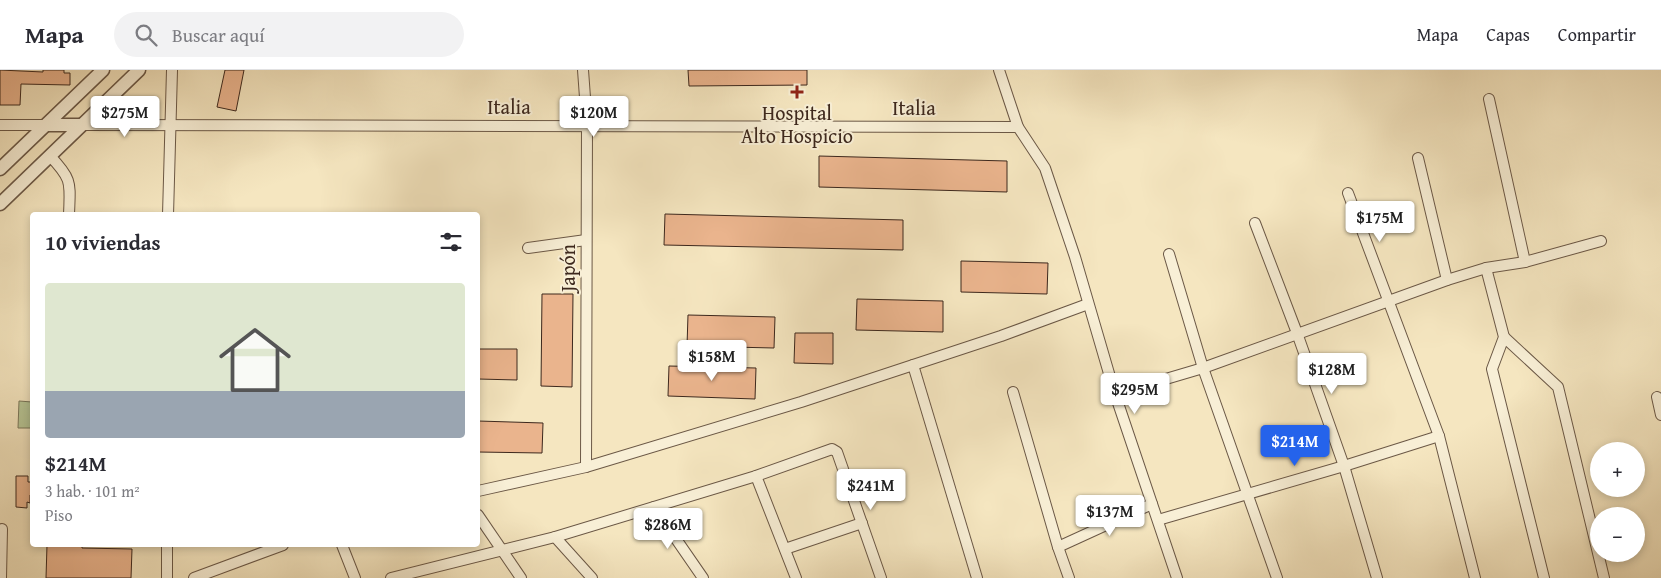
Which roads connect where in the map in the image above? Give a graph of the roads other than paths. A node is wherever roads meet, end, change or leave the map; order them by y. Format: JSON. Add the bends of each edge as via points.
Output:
{"nodes":[{"id":1,"x":103,"y":70,"type":"edge"},
{"id":2,"x":140,"y":70,"type":"edge"},
{"id":3,"x":172,"y":70,"type":"edge"},
{"id":4,"x":583,"y":70,"type":"edge"},
{"id":5,"x":1000,"y":70,"type":"edge"},
{"id":6,"x":1489,"y":99,"type":"dead end"},
{"id":7,"x":0,"y":125,"type":"edge"},
{"id":8,"x":46,"y":125,"type":"junction"},
{"id":9,"x":81,"y":125,"type":"junction"},
{"id":10,"x":587,"y":125,"type":"junction"},
{"id":11,"x":170,"y":126,"type":"junction"},
{"id":12,"x":1018,"y":127,"type":"junction"},
{"id":13,"x":50,"y":156,"type":"junction"},
{"id":14,"x":1418,"y":158,"type":"dead end"},
{"id":15,"x":0,"y":169,"type":"edge"},
{"id":16,"x":1348,"y":193,"type":"dead end"},
{"id":17,"x":0,"y":204,"type":"edge"},
{"id":18,"x":69,"y":212,"type":"edge"},
{"id":19,"x":168,"y":212,"type":"edge"},
{"id":20,"x":1255,"y":223,"type":"dead end"},
{"id":21,"x":586,"y":240,"type":"junction"},
{"id":22,"x":1601,"y":242,"type":"dead end"},
{"id":23,"x":528,"y":248,"type":"dead end"},
{"id":24,"x":1169,"y":254,"type":"dead end"},
{"id":25,"x":1524,"y":262,"type":"junction"},
{"id":26,"x":1486,"y":268,"type":"junction"},
{"id":27,"x":1446,"y":280,"type":"junction"},
{"id":28,"x":1389,"y":302,"type":"junction"},
{"id":29,"x":1088,"y":304,"type":"junction"},
{"id":30,"x":1297,"y":333,"type":"junction"},
{"id":31,"x":1504,"y":337,"type":"junction"},
{"id":32,"x":913,"y":365,"type":"junction"},
{"id":33,"x":1203,"y":368,"type":"junction"},
{"id":34,"x":1013,"y":392,"type":"dead end"},
{"id":35,"x":1115,"y":394,"type":"junction"},
{"id":36,"x":1657,"y":397,"type":"dead end"},
{"id":37,"x":1661,"y":415,"type":"edge"},
{"id":38,"x":1439,"y":436,"type":"junction"},
{"id":39,"x":1344,"y":466,"type":"junction"},
{"id":40,"x":586,"y":467,"type":"junction"},
{"id":41,"x":756,"y":476,"type":"junction"},
{"id":42,"x":480,"y":492,"type":"edge"},
{"id":43,"x":1247,"y":493,"type":"junction"},
{"id":44,"x":1152,"y":504,"type":"junction"},
{"id":45,"x":654,"y":507,"type":"junction"},
{"id":46,"x":480,"y":519,"type":"edge"},
{"id":47,"x":1158,"y":520,"type":"junction"},
{"id":48,"x":862,"y":523,"type":"junction"},
{"id":49,"x":2,"y":529,"type":"dead end"},
{"id":50,"x":555,"y":537,"type":"junction"},
{"id":51,"x":167,"y":547,"type":"edge"},
{"id":52,"x":278,"y":547,"type":"edge"},
{"id":53,"x":343,"y":547,"type":"edge"},
{"id":54,"x":1058,"y":547,"type":"junction"},
{"id":55,"x":785,"y":549,"type":"junction"},
{"id":56,"x":501,"y":550,"type":"junction"},
{"id":57,"x":424,"y":574,"type":"edge"},
{"id":58,"x":1,"y":578,"type":"edge"},
{"id":59,"x":167,"y":578,"type":"edge"},
{"id":60,"x":194,"y":578,"type":"edge"},
{"id":61,"x":355,"y":578,"type":"edge"},
{"id":62,"x":391,"y":578,"type":"edge"},
{"id":63,"x":521,"y":578,"type":"edge"},
{"id":64,"x":592,"y":578,"type":"edge"},
{"id":65,"x":703,"y":578,"type":"edge"},
{"id":66,"x":796,"y":578,"type":"edge"},
{"id":67,"x":881,"y":578,"type":"edge"},
{"id":68,"x":977,"y":578,"type":"edge"},
{"id":69,"x":1069,"y":578,"type":"edge"},
{"id":70,"x":1176,"y":578,"type":"edge"},
{"id":71,"x":1277,"y":578,"type":"edge"},
{"id":72,"x":1377,"y":578,"type":"edge"},
{"id":73,"x":1475,"y":578,"type":"edge"},
{"id":74,"x":1544,"y":578,"type":"edge"},
{"id":75,"x":1604,"y":578,"type":"edge"}],
"edges":[{"from":1,"to":8,"type":"street"},
{"from":2,"to":9,"type":"street"},
{"from":3,"to":11,"type":"street"},
{"from":4,"to":10,"type":"street","name":"Japón"},
{"from":5,"to":12,"type":"street"},
{"from":6,"to":25,"type":"street"},
{"from":7,"to":8,"type":"street","name":"Italia"},
{"from":8,"to":9,"type":"street","name":"Italia"},
{"from":8,"to":15,"type":"street"},
{"from":9,"to":11,"type":"street","name":"Italia"},
{"from":9,"to":13,"type":"street"},
{"from":10,"to":11,"type":"street","name":"Italia"},
{"from":10,"to":12,"type":"street","name":"Italia"},
{"from":10,"to":21,"type":"street","name":"Japón"},
{"from":11,"to":19,"type":"street"},
{"from":12,"to":29,"type":"street","via":[[1045,168]]},
{"from":13,"to":17,"type":"street"},
{"from":13,"to":18,"type":"street","via":[[64,170],[69,181]]},
{"from":14,"to":27,"type":"street"},
{"from":16,"to":28,"type":"street"},
{"from":20,"to":30,"type":"street"},
{"from":21,"to":23,"type":"street"},
{"from":21,"to":40,"type":"street","name":"Japón"},
{"from":22,"to":25,"type":"street"},
{"from":24,"to":33,"type":"street"},
{"from":25,"to":26,"type":"street"},
{"from":26,"to":27,"type":"street"},
{"from":26,"to":31,"type":"street"},
{"from":27,"to":28,"type":"street"},
{"from":28,"to":30,"type":"street"},
{"from":28,"to":38,"type":"street"},
{"from":29,"to":32,"type":"street"},
{"from":29,"to":35,"type":"street"},
{"from":30,"to":33,"type":"street"},
{"from":30,"to":39,"type":"street"},
{"from":31,"to":74,"type":"street","via":[[1492,369]]},
{"from":31,"to":75,"type":"street","via":[[1558,387]]},
{"from":32,"to":40,"type":"street"},
{"from":32,"to":68,"type":"street"},
{"from":33,"to":35,"type":"street"},
{"from":33,"to":43,"type":"street"},
{"from":34,"to":54,"type":"street"},
{"from":35,"to":44,"type":"street"},
{"from":36,"to":37,"type":"street"},
{"from":38,"to":39,"type":"street"},
{"from":38,"to":73,"type":"street"},
{"from":39,"to":43,"type":"street"},
{"from":39,"to":72,"type":"street"},
{"from":40,"to":42,"type":"street"},
{"from":41,"to":45,"type":"street"},
{"from":41,"to":48,"type":"street","via":[[835,450]]},
{"from":41,"to":55,"type":"street"},
{"from":43,"to":47,"type":"street"},
{"from":43,"to":71,"type":"street"},
{"from":44,"to":47,"type":"street"},
{"from":44,"to":54,"type":"street"},
{"from":45,"to":50,"type":"street"},
{"from":45,"to":65,"type":"street"},
{"from":46,"to":56,"type":"street"},
{"from":47,"to":70,"type":"street"},
{"from":48,"to":55,"type":"street"},
{"from":48,"to":67,"type":"street"},
{"from":49,"to":58,"type":"street"},
{"from":50,"to":56,"type":"street"},
{"from":50,"to":64,"type":"street"},
{"from":51,"to":59,"type":"street"},
{"from":52,"to":60,"type":"street"},
{"from":53,"to":61,"type":"street"},
{"from":54,"to":69,"type":"street"},
{"from":55,"to":66,"type":"street"},
{"from":56,"to":57,"type":"street"},
{"from":56,"to":63,"type":"street"},
{"from":57,"to":62,"type":"street"}]}
